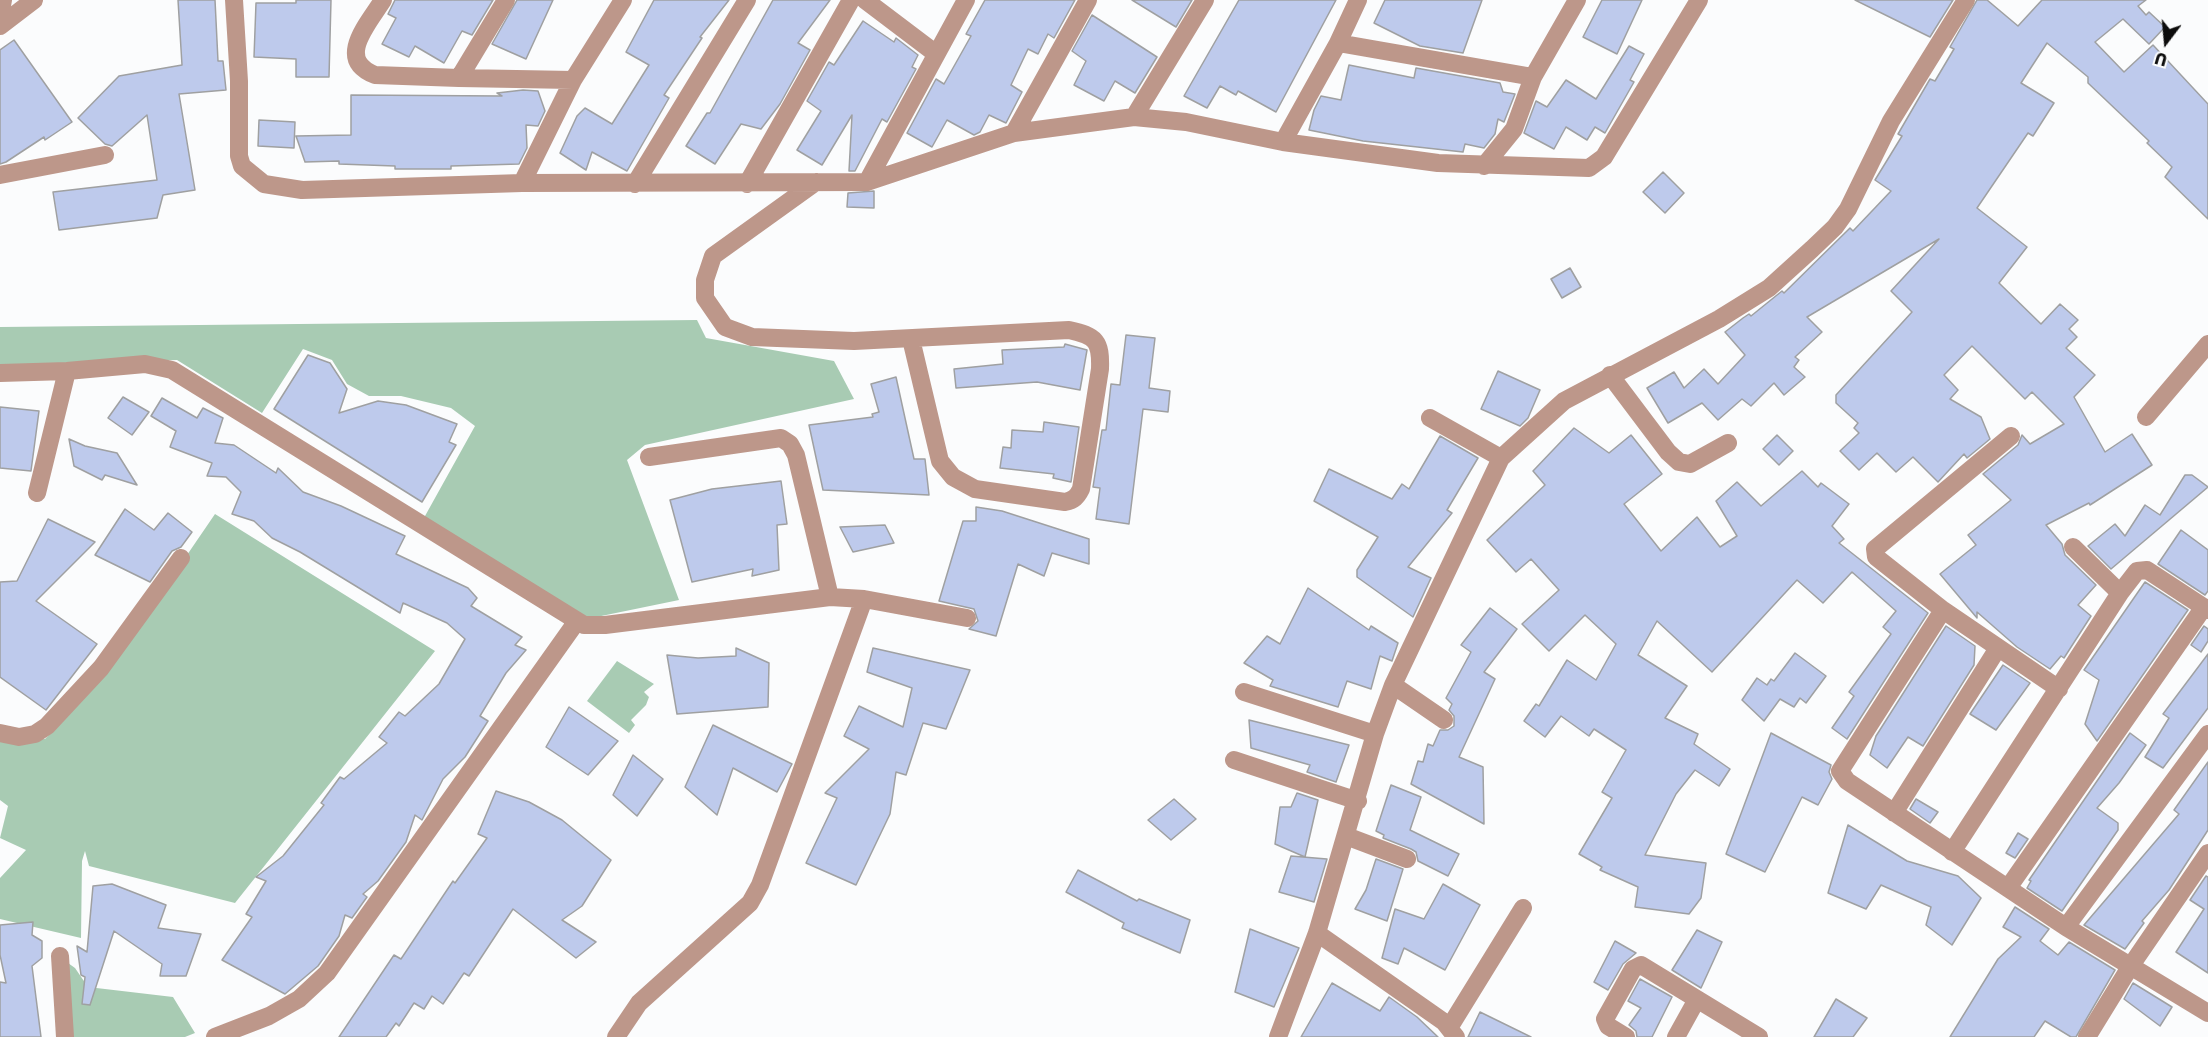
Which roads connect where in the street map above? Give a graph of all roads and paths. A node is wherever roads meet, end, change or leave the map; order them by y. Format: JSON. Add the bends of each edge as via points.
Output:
{"nodes":[{"id":1,"x":3,"y":0,"type":"edge"},
{"id":2,"x":34,"y":0,"type":"edge"},
{"id":3,"x":234,"y":0,"type":"edge"},
{"id":4,"x":383,"y":0,"type":"edge"},
{"id":5,"x":506,"y":0,"type":"edge"},
{"id":6,"x":623,"y":0,"type":"edge"},
{"id":7,"x":747,"y":0,"type":"edge"},
{"id":8,"x":851,"y":0,"type":"edge"},
{"id":9,"x":865,"y":0,"type":"edge"},
{"id":10,"x":966,"y":0,"type":"edge"},
{"id":11,"x":1088,"y":0,"type":"edge"},
{"id":12,"x":1205,"y":0,"type":"edge"},
{"id":13,"x":1358,"y":0,"type":"edge"},
{"id":14,"x":1699,"y":0,"type":"edge"},
{"id":15,"x":1966,"y":0,"type":"edge"},
{"id":16,"x":1570,"y":1,"type":"edge"},
{"id":17,"x":0,"y":17,"type":"edge"},
{"id":18,"x":0,"y":26,"type":"edge"},
{"id":19,"x":1338,"y":43,"type":"junction"},
{"id":20,"x":935,"y":53,"type":"junction"},
{"id":21,"x":1533,"y":77,"type":"junction"},
{"id":22,"x":459,"y":78,"type":"junction"},
{"id":23,"x":573,"y":80,"type":"junction"},
{"id":24,"x":1134,"y":117,"type":"junction"},
{"id":25,"x":1014,"y":133,"type":"junction"},
{"id":26,"x":1283,"y":142,"type":"junction"},
{"id":27,"x":105,"y":155,"type":"dead end"},
{"id":28,"x":1484,"y":166,"type":"junction"},
{"id":29,"x":0,"y":175,"type":"edge"},
{"id":30,"x":816,"y":182,"type":"junction"},
{"id":31,"x":867,"y":182,"type":"junction"},
{"id":32,"x":522,"y":183,"type":"junction"},
{"id":33,"x":635,"y":184,"type":"junction"},
{"id":34,"x":747,"y":184,"type":"junction"},
{"id":35,"x":911,"y":339,"type":"junction"},
{"id":36,"x":2208,"y":344,"type":"edge"},
{"id":37,"x":67,"y":372,"type":"junction"},
{"id":38,"x":0,"y":374,"type":"edge"},
{"id":39,"x":1610,"y":375,"type":"junction"},
{"id":40,"x":2146,"y":417,"type":"dead end"},
{"id":41,"x":1430,"y":418,"type":"dead end"},
{"id":42,"x":2011,"y":436,"type":"dead end"},
{"id":43,"x":1728,"y":443,"type":"dead end"},
{"id":44,"x":649,"y":457,"type":"dead end"},
{"id":45,"x":1501,"y":459,"type":"junction"},
{"id":46,"x":37,"y":493,"type":"dead end"},
{"id":47,"x":2073,"y":547,"type":"dead end"},
{"id":48,"x":181,"y":558,"type":"dead end"},
{"id":49,"x":2120,"y":593,"type":"junction"},
{"id":50,"x":830,"y":597,"type":"junction"},
{"id":51,"x":864,"y":599,"type":"junction"},
{"id":52,"x":2206,"y":609,"type":"edge"},
{"id":53,"x":1943,"y":610,"type":"junction"},
{"id":54,"x":967,"y":618,"type":"dead end"},
{"id":55,"x":577,"y":621,"type":"junction"},
{"id":56,"x":1998,"y":648,"type":"junction"},
{"id":57,"x":1393,"y":685,"type":"junction"},
{"id":58,"x":2059,"y":689,"type":"junction"},
{"id":59,"x":1244,"y":692,"type":"dead end"},
{"id":60,"x":1444,"y":720,"type":"dead end"},
{"id":61,"x":0,"y":733,"type":"edge"},
{"id":62,"x":1375,"y":734,"type":"junction"},
{"id":63,"x":2208,"y":734,"type":"edge"},
{"id":64,"x":1234,"y":760,"type":"dead end"},
{"id":65,"x":1358,"y":801,"type":"junction"},
{"id":66,"x":1894,"y":813,"type":"junction"},
{"id":67,"x":1346,"y":837,"type":"junction"},
{"id":68,"x":1952,"y":852,"type":"junction"},
{"id":69,"x":2208,"y":853,"type":"edge"},
{"id":70,"x":1407,"y":859,"type":"dead end"},
{"id":71,"x":2008,"y":888,"type":"junction"},
{"id":72,"x":1522,"y":908,"type":"dead end"},
{"id":73,"x":2066,"y":927,"type":"junction"},
{"id":74,"x":1317,"y":933,"type":"junction"},
{"id":75,"x":60,"y":956,"type":"dead end"},
{"id":76,"x":2130,"y":967,"type":"junction"},
{"id":77,"x":1696,"y":1001,"type":"junction"},
{"id":78,"x":2206,"y":1006,"type":"edge"},
{"id":79,"x":1453,"y":1032,"type":"edge"},
{"id":80,"x":2091,"y":1036,"type":"edge"},
{"id":81,"x":65,"y":1037,"type":"edge"},
{"id":82,"x":215,"y":1037,"type":"edge"},
{"id":83,"x":616,"y":1037,"type":"edge"},
{"id":84,"x":1278,"y":1037,"type":"edge"},
{"id":85,"x":1626,"y":1037,"type":"edge"},
{"id":86,"x":1676,"y":1037,"type":"edge"},
{"id":87,"x":1759,"y":1037,"type":"edge"}],
"edges":[{"from":1,"to":17,"type":"street"},
{"from":2,"to":18,"type":"street"},
{"from":3,"to":32,"type":"street","via":[[239,156],[242,166],[264,184],[302,190]]},
{"from":4,"to":22,"type":"street","via":[[356,44],[358,63],[365,71],[375,75]]},
{"from":5,"to":22,"type":"street"},
{"from":6,"to":23,"type":"street"},
{"from":7,"to":33,"type":"street"},
{"from":8,"to":34,"type":"street"},
{"from":9,"to":20,"type":"street"},
{"from":10,"to":20,"type":"street"},
{"from":11,"to":25,"type":"street"},
{"from":12,"to":24,"type":"street"},
{"from":13,"to":19,"type":"street"},
{"from":14,"to":28,"type":"street","via":[[1598,164],[1589,168]]},
{"from":15,"to":39,"type":"street","via":[[1891,121],[1835,227],[1769,288]]},
{"from":16,"to":21,"type":"street"},
{"from":19,"to":21,"type":"street"},
{"from":19,"to":26,"type":"street"},
{"from":20,"to":31,"type":"street"},
{"from":21,"to":28,"type":"street","via":[[1514,129]]},
{"from":22,"to":23,"type":"street"},
{"from":23,"to":32,"type":"street"},
{"from":24,"to":25,"type":"street"},
{"from":24,"to":26,"type":"street","via":[[1186,122]]},
{"from":25,"to":31,"type":"street"},
{"from":26,"to":28,"type":"street","via":[[1394,159]]},
{"from":27,"to":29,"type":"street"},
{"from":30,"to":31,"type":"street"},
{"from":30,"to":34,"type":"street"},
{"from":30,"to":35,"type":"street","via":[[713,256],[705,280],[705,298],[713,313],[725,327],[752,337]]},
{"from":32,"to":33,"type":"street"},
{"from":33,"to":34,"type":"street"},
{"from":35,"to":35,"type":"street","via":[[940,460],[953,477],[975,489],[1073,501],[1081,489],[1100,369],[1097,341],[1090,335],[1069,330]]},
{"from":36,"to":40,"type":"street"},
{"from":37,"to":38,"type":"street"},
{"from":37,"to":46,"type":"street"},
{"from":37,"to":55,"type":"street","via":[[145,364],[172,370]]},
{"from":39,"to":43,"type":"street","via":[[1679,462],[1690,464]]},
{"from":39,"to":45,"type":"street","via":[[1564,401]]},
{"from":41,"to":45,"type":"street"},
{"from":42,"to":53,"type":"street","via":[[1875,549],[1876,557]]},
{"from":44,"to":50,"type":"street","via":[[781,438],[790,444],[796,455]]},
{"from":45,"to":57,"type":"street"},
{"from":47,"to":49,"type":"street"},
{"from":48,"to":61,"type":"street","via":[[101,668],[72,701],[34,734],[19,737]]},
{"from":49,"to":52,"type":"street","via":[[2137,571],[2147,570]]},
{"from":49,"to":58,"type":"street"},
{"from":50,"to":51,"type":"street"},
{"from":50,"to":55,"type":"street","via":[[604,625],[590,626]]},
{"from":51,"to":54,"type":"street"},
{"from":51,"to":83,"type":"street","via":[[760,885],[750,903],[639,1004]]},
{"from":52,"to":71,"type":"street"},
{"from":53,"to":56,"type":"street"},
{"from":53,"to":66,"type":"street","via":[[1840,771],[1847,781]]},
{"from":55,"to":82,"type":"street","via":[[327,974],[299,999],[269,1016]]},
{"from":56,"to":58,"type":"street"},
{"from":56,"to":66,"type":"street"},
{"from":57,"to":60,"type":"street"},
{"from":57,"to":62,"type":"street"},
{"from":58,"to":68,"type":"street"},
{"from":59,"to":62,"type":"street"},
{"from":62,"to":65,"type":"street"},
{"from":63,"to":73,"type":"street"},
{"from":64,"to":65,"type":"street"},
{"from":65,"to":67,"type":"street"},
{"from":66,"to":68,"type":"street"},
{"from":67,"to":70,"type":"street"},
{"from":67,"to":74,"type":"street"},
{"from":68,"to":71,"type":"street"},
{"from":69,"to":76,"type":"street"},
{"from":71,"to":73,"type":"street"},
{"from":72,"to":79,"type":"street"},
{"from":73,"to":76,"type":"street"},
{"from":74,"to":79,"type":"street"},
{"from":74,"to":84,"type":"street"},
{"from":75,"to":81,"type":"street"},
{"from":76,"to":78,"type":"street"},
{"from":76,"to":80,"type":"street"},
{"from":77,"to":85,"type":"street","via":[[1645,965],[1637,966],[1605,1019],[1608,1026]]},
{"from":77,"to":86,"type":"street"},
{"from":77,"to":87,"type":"street"}]}
